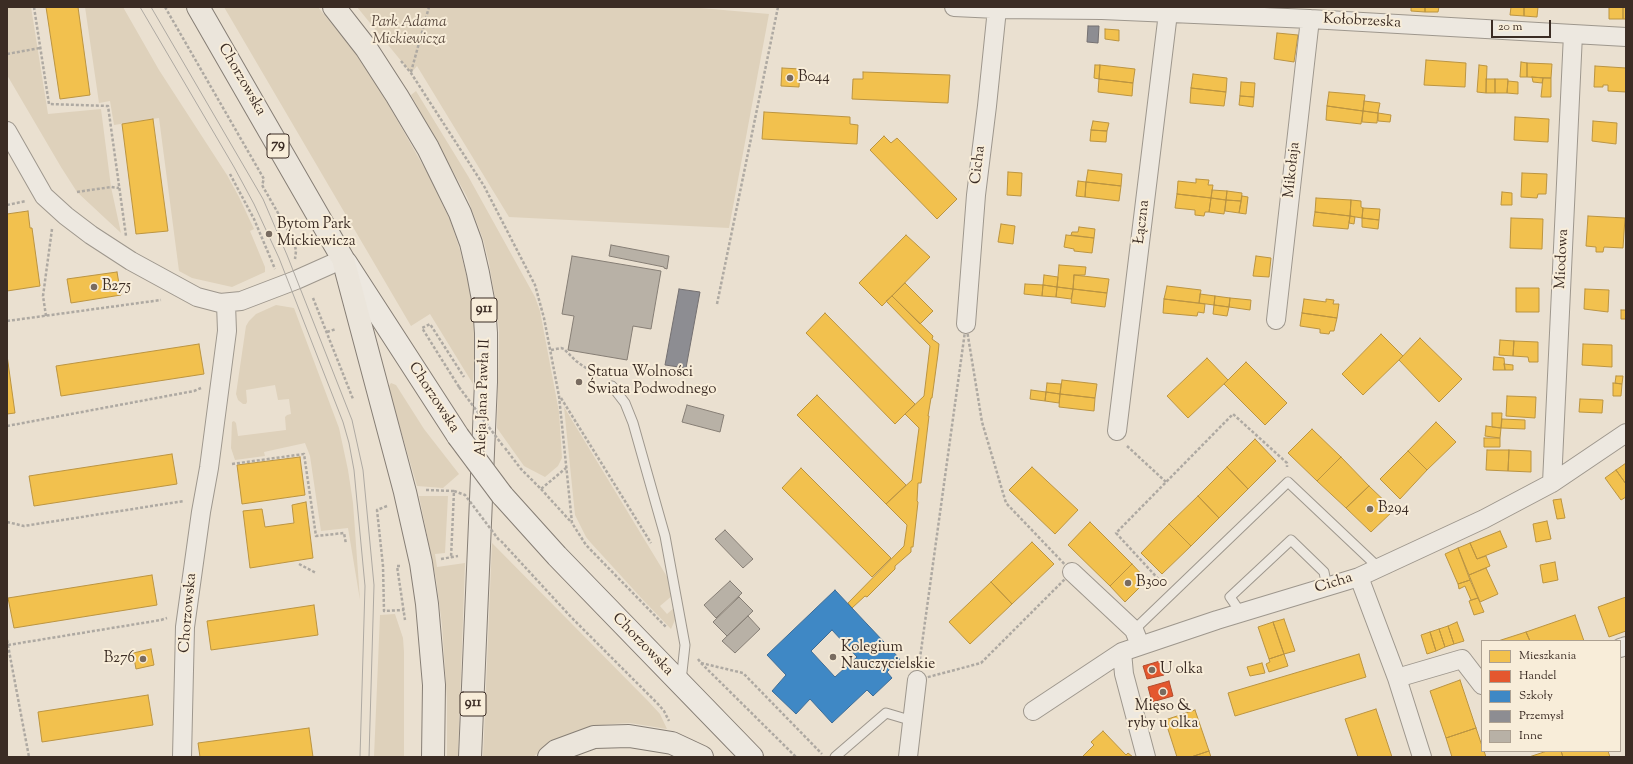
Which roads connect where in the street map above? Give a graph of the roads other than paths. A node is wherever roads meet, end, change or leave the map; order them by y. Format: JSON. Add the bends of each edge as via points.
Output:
{"nodes":[{"id":1,"x":198,"y":7,"type":"edge"},
{"id":2,"x":334,"y":7,"type":"edge"},
{"id":3,"x":954,"y":7,"type":"edge"},
{"id":4,"x":996,"y":8,"type":"edge"},
{"id":5,"x":1168,"y":13,"type":"junction"},
{"id":6,"x":1310,"y":19,"type":"junction"},
{"id":7,"x":1573,"y":34,"type":"junction"},
{"id":8,"x":1626,"y":37,"type":"edge"},
{"id":9,"x":7,"y":131,"type":"edge"},
{"id":10,"x":343,"y":259,"type":"junction"},
{"id":11,"x":226,"y":304,"type":"junction"},
{"id":12,"x":1276,"y":320,"type":"dead end"},
{"id":13,"x":966,"y":324,"type":"road end"},
{"id":14,"x":612,"y":386,"type":"road end"},
{"id":15,"x":1117,"y":431,"type":"road end"},
{"id":16,"x":1626,"y":433,"type":"edge"},
{"id":17,"x":1552,"y":483,"type":"junction"},
{"id":18,"x":1379,"y":568,"type":"junction"},
{"id":19,"x":1072,"y":572,"type":"road end"},
{"id":20,"x":1359,"y":577,"type":"junction"},
{"id":21,"x":1327,"y":587,"type":"junction"},
{"id":22,"x":1241,"y":613,"type":"junction"},
{"id":23,"x":1137,"y":637,"type":"junction"},
{"id":24,"x":1122,"y":652,"type":"junction"},
{"id":25,"x":1397,"y":678,"type":"junction"},
{"id":26,"x":917,"y":680,"type":"road end"},
{"id":27,"x":681,"y":684,"type":"junction"},
{"id":28,"x":1481,"y":684,"type":"edge"},
{"id":29,"x":1033,"y":711,"type":"dead end"},
{"id":30,"x":913,"y":720,"type":"junction"},
{"id":31,"x":182,"y":757,"type":"edge"},
{"id":32,"x":433,"y":757,"type":"edge"},
{"id":33,"x":470,"y":757,"type":"edge"},
{"id":34,"x":549,"y":757,"type":"edge"},
{"id":35,"x":702,"y":757,"type":"edge"},
{"id":36,"x":752,"y":757,"type":"edge"},
{"id":37,"x":834,"y":757,"type":"edge"},
{"id":38,"x":908,"y":757,"type":"edge"},
{"id":39,"x":1146,"y":757,"type":"edge"},
{"id":40,"x":1422,"y":757,"type":"edge"}],
"edges":[{"from":1,"to":10,"type":"main road","name":"Chorzowska","number":"79"},
{"from":2,"to":33,"type":"main road","name":"Aleja Jana Pawła II","number":"911","via":[[374,60],[428,148],[460,212],[480,280],[486,333],[486,382]]},
{"from":3,"to":4,"type":"street","name":"Kołobrzeska"},
{"from":4,"to":5,"type":"street","name":"Kołobrzeska"},
{"from":4,"to":13,"type":"street","name":"Cicha","via":[[976,194]]},
{"from":5,"to":6,"type":"street","name":"Kołobrzeska"},
{"from":5,"to":15,"type":"street","name":"Łączna"},
{"from":6,"to":7,"type":"street","name":"Kołobrzeska"},
{"from":6,"to":12,"type":"street","name":"Mikołaja"},
{"from":7,"to":8,"type":"street","name":"Kołobrzeska"},
{"from":7,"to":17,"type":"street","name":"Miodowa"},
{"from":9,"to":11,"type":"street","via":[[44,196],[66,216],[138,265],[197,297]]},
{"from":10,"to":11,"type":"street","via":[[271,290]]},
{"from":10,"to":27,"type":"main road","name":"Chorzowska","number":"79","bridge":true,"via":[[458,436],[502,495],[557,556]]},
{"from":10,"to":32,"type":"main road","via":[[405,492],[421,563],[434,685]]},
{"from":11,"to":31,"type":"street","name":"Chorzowska","via":[[227,331],[185,627]]},
{"from":14,"to":27,"type":"lane","via":[[625,403],[633,423],[663,529],[685,645]]},
{"from":16,"to":17,"type":"street","name":"Cicha"},
{"from":17,"to":18,"type":"street","name":"Cicha","via":[[1484,519]]},
{"from":18,"to":20,"type":"street","name":"Cicha"},
{"from":18,"to":23,"type":"lane","via":[[1288,482],[1171,594]]},
{"from":19,"to":23,"type":"street"},
{"from":20,"to":21,"type":"street","name":"Cicha"},
{"from":20,"to":25,"type":"street"},
{"from":21,"to":22,"type":"street","name":"Cicha"},
{"from":21,"to":22,"type":"lane","via":[[1324,572],[1291,540],[1230,597]]},
{"from":22,"to":23,"type":"street","name":"Cicha"},
{"from":23,"to":24,"type":"street","name":"Cicha"},
{"from":24,"to":29,"type":"street","name":"Cicha"},
{"from":24,"to":39,"type":"street","via":[[1124,674]]},
{"from":25,"to":28,"type":"street","via":[[1462,659]]},
{"from":25,"to":40,"type":"street"},
{"from":26,"to":30,"type":"street"},
{"from":27,"to":36,"type":"main road","name":"Chorzowska","number":"79"},
{"from":30,"to":37,"type":"lane","via":[[886,713]]},
{"from":30,"to":38,"type":"street"},
{"from":34,"to":35,"type":"main road","via":[[556,751],[594,737],[629,736],[672,743]]}]}
